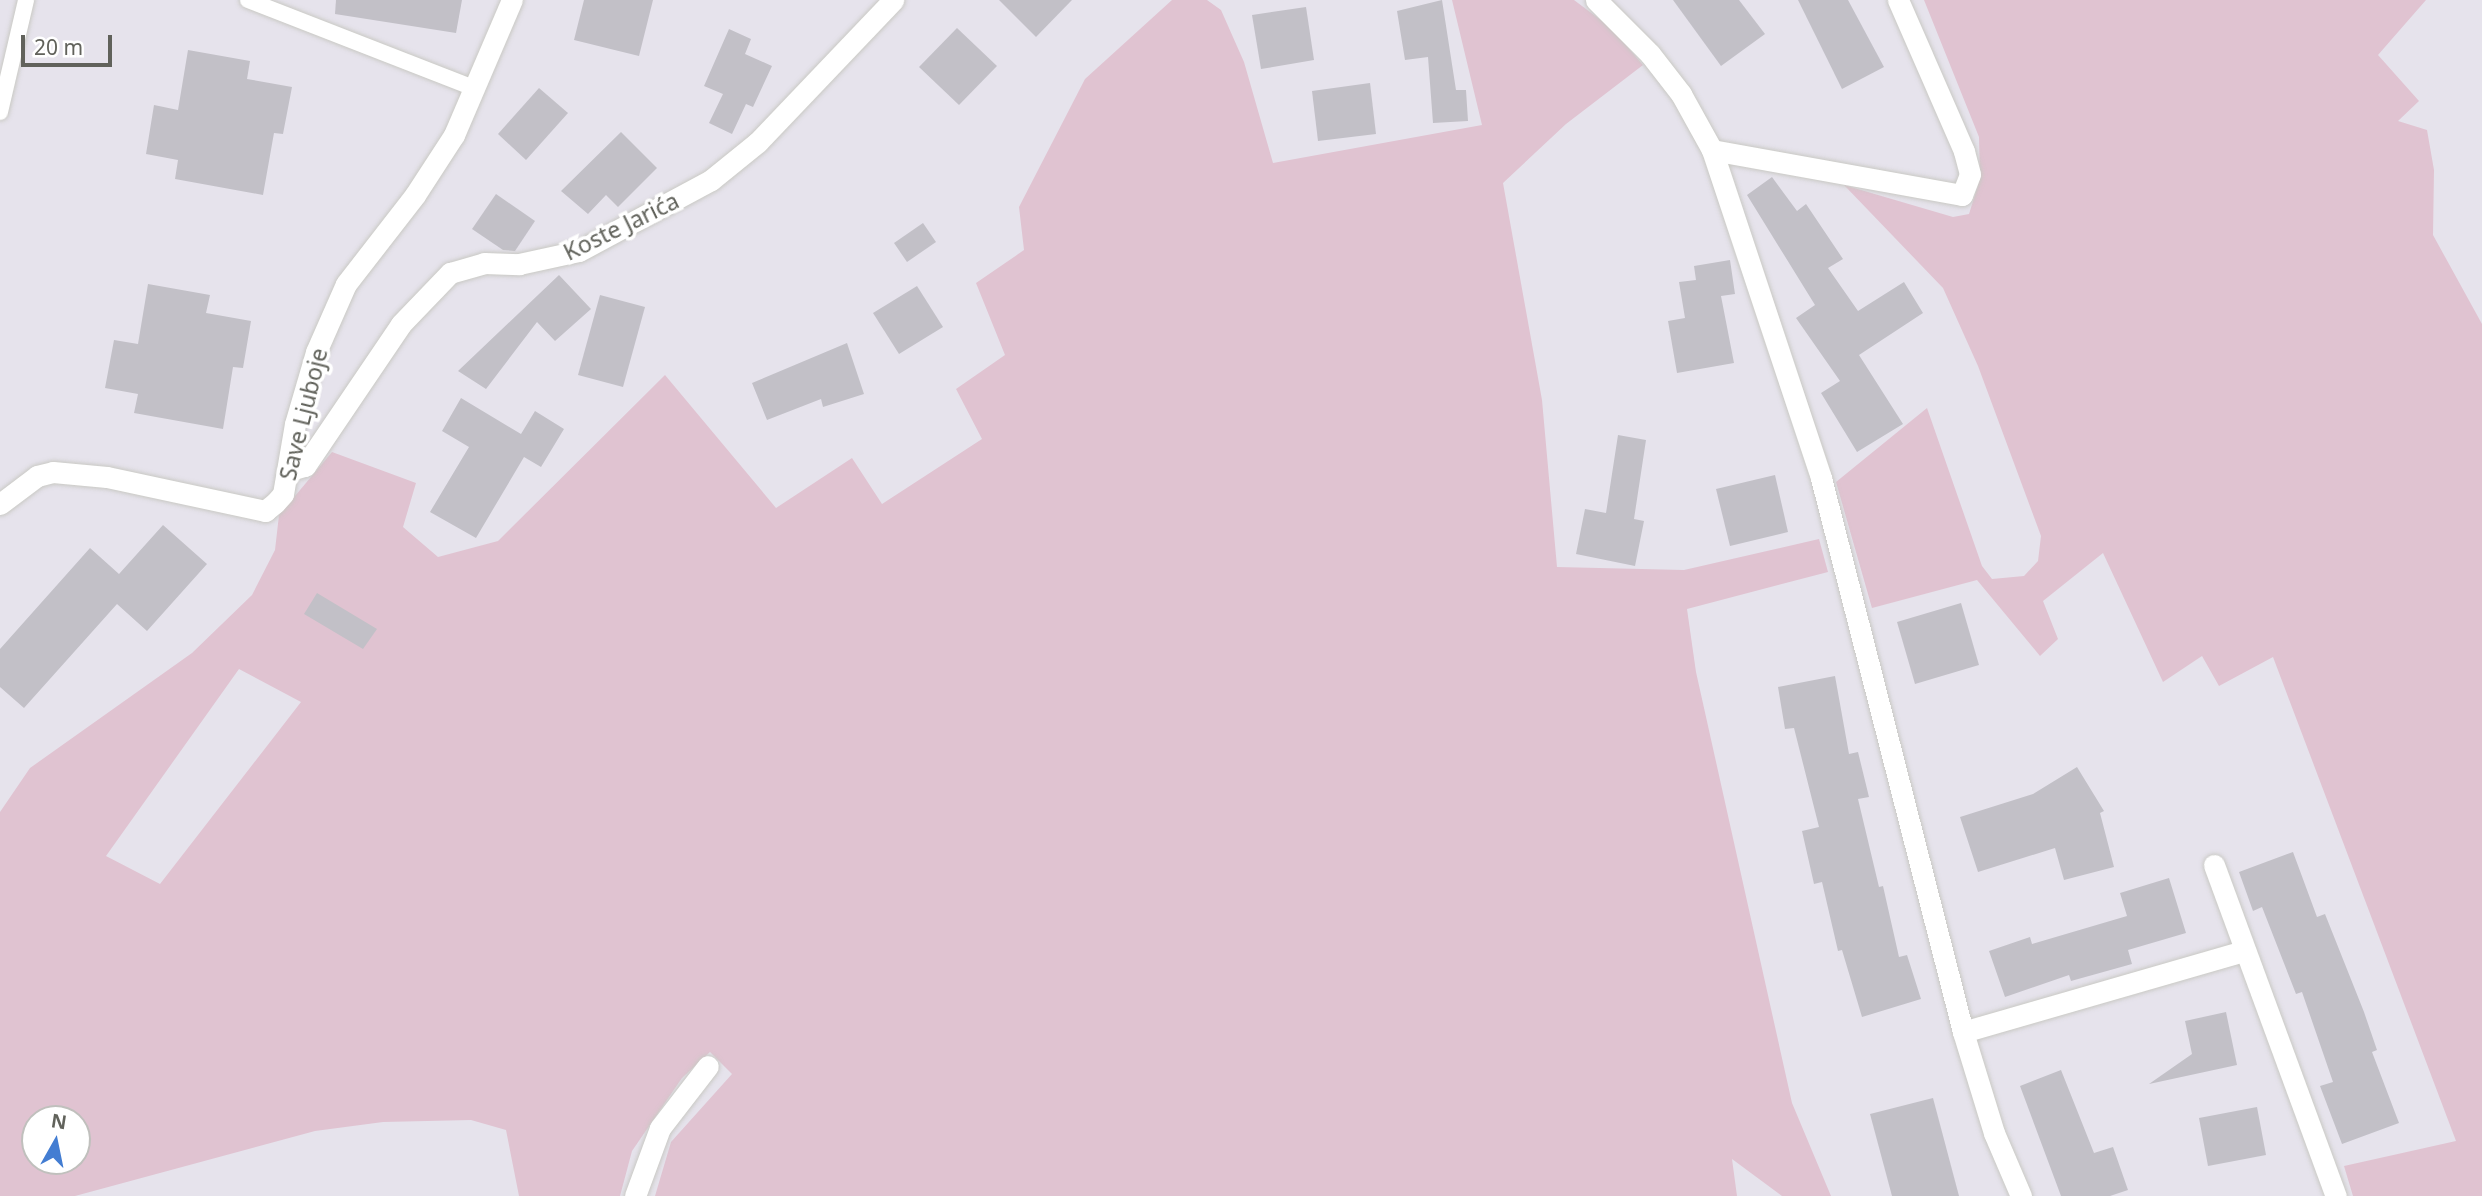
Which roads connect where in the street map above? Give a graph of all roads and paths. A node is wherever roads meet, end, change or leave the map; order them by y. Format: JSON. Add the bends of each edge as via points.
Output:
{"nodes":[{"id":1,"x":26,"y":0,"type":"edge"},
{"id":2,"x":248,"y":0,"type":"edge"},
{"id":3,"x":512,"y":0,"type":"edge"},
{"id":4,"x":893,"y":0,"type":"edge"},
{"id":5,"x":1596,"y":0,"type":"edge"},
{"id":6,"x":1898,"y":0,"type":"edge"},
{"id":7,"x":476,"y":89,"type":"junction"},
{"id":8,"x":0,"y":113,"type":"edge"},
{"id":9,"x":1712,"y":150,"type":"junction"},
{"id":10,"x":287,"y":471,"type":"junction"},
{"id":11,"x":0,"y":504,"type":"edge"},
{"id":12,"x":2214,"y":865,"type":"dead end"},
{"id":13,"x":2243,"y":951,"type":"junction"},
{"id":14,"x":1963,"y":1032,"type":"junction"},
{"id":15,"x":708,"y":1066,"type":"dead end"},
{"id":16,"x":635,"y":1196,"type":"edge"},
{"id":17,"x":2021,"y":1196,"type":"edge"},
{"id":18,"x":2336,"y":1196,"type":"edge"}],
"edges":[{"from":1,"to":8,"type":"lane"},
{"from":2,"to":7,"type":"lane"},
{"from":3,"to":7,"type":"street","name":"Save Ljuboje"},
{"from":4,"to":10,"type":"street","name":"Koste Jarića","via":[[758,142],[711,180],[579,251],[519,264],[484,263],[450,273],[401,324],[305,466]]},
{"from":5,"to":9,"type":"street","via":[[1650,54],[1681,94]]},
{"from":6,"to":9,"type":"street","via":[[1964,151],[1970,174],[1962,195]]},
{"from":7,"to":10,"type":"street","name":"Save Ljuboje","via":[[435,166],[346,284],[316,352]]},
{"from":9,"to":14,"type":"street","via":[[1824,490]]},
{"from":10,"to":11,"type":"street","name":"Save Ljuboje","via":[[283,494],[265,511],[61,472],[37,476]]},
{"from":12,"to":13,"type":"street"},
{"from":13,"to":14,"type":"street"},
{"from":13,"to":18,"type":"street"},
{"from":14,"to":17,"type":"street","via":[[1994,1133]]},
{"from":15,"to":16,"type":"street","via":[[660,1128]]}]}
